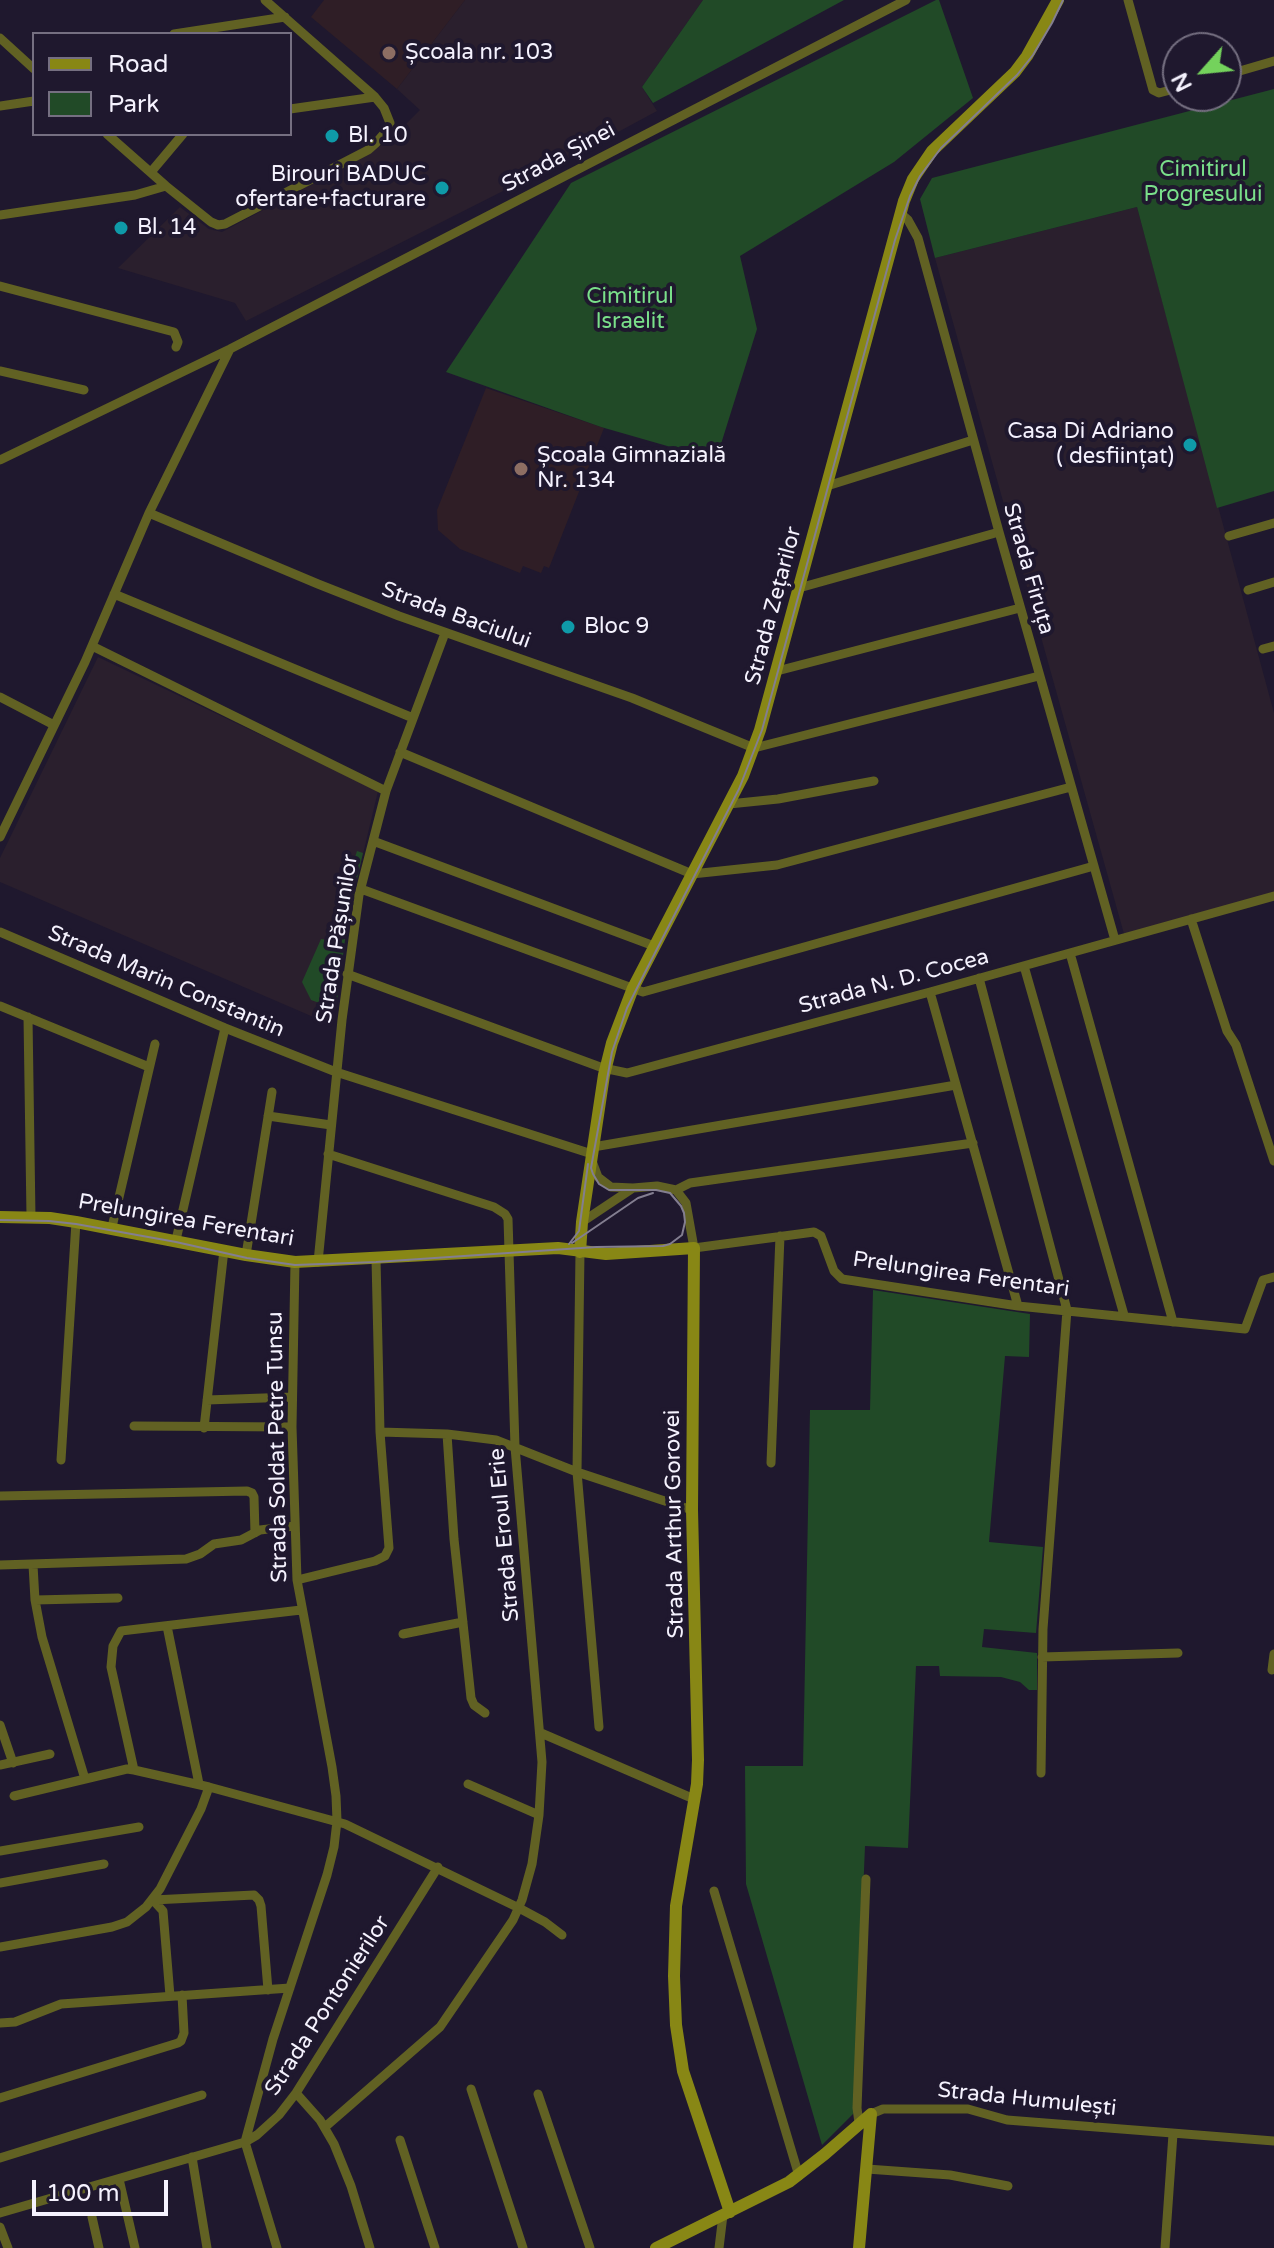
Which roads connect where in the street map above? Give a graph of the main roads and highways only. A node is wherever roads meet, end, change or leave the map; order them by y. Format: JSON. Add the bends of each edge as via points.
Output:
{"nodes":[{"id":1,"x":1058,"y":0,"type":"edge"},
{"id":2,"x":0,"y":1217,"type":"edge"},
{"id":3,"x":582,"y":1222,"type":"junction"},
{"id":4,"x":558,"y":1248,"type":"junction"},
{"id":5,"x":694,"y":1248,"type":"joint"},
{"id":6,"x":580,"y":1252,"type":"junction"},
{"id":7,"x":726,"y":2213,"type":"junction"},
{"id":8,"x":656,"y":2248,"type":"edge"},
{"id":9,"x":859,"y":2248,"type":"edge"}],
"edges":[{"from":1,"to":3,"type":"main road","name":"Strada Zețarilor","via":[[1021,64],[945,137],[913,179],[754,748],[633,988],[612,1043]]},
{"from":2,"to":4,"type":"main road","name":"Prelungirea Ferentari","via":[[112,1227],[295,1262]]},
{"from":3,"to":4,"type":"main road"},
{"from":3,"to":6,"type":"main road","name":"Strada Zețarilor"},
{"from":4,"to":6,"type":"main road","name":"Prelungirea Ferentari"},
{"from":5,"to":6,"type":"main road","name":"Prelungirea Ferentari"},
{"from":5,"to":7,"type":"main road","name":"Strada Arthur Gorovei","via":[[692,1510],[698,1760],[675,1927],[677,2041]]},
{"from":7,"to":8,"type":"main road","name":"Strada Humulești"},
{"from":7,"to":9,"type":"main road","name":"Strada Humulești","via":[[799,2176],[871,2114]]}]}
